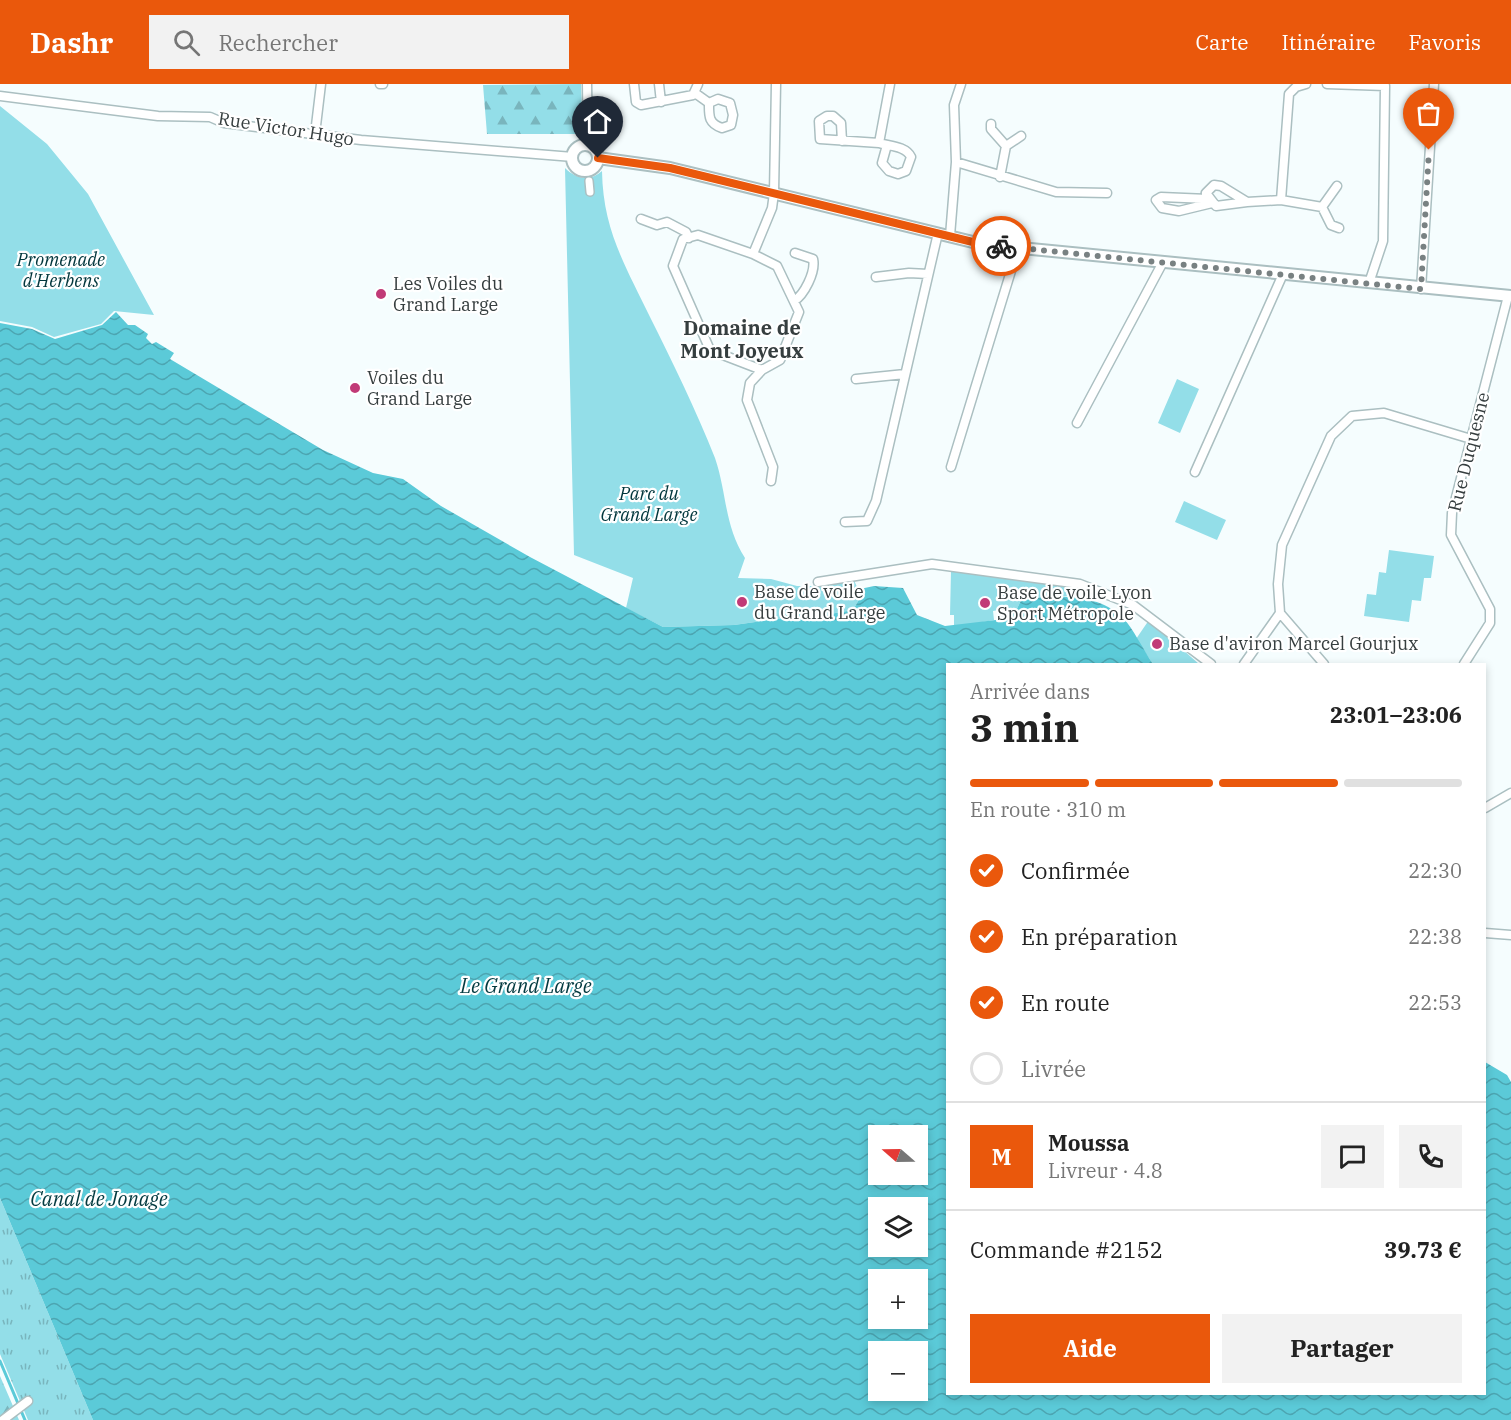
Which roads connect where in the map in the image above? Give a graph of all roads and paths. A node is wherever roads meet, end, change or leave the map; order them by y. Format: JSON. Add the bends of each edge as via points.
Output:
{"nodes":[{"id":1,"x":321,"y":84,"type":"edge"},
{"id":2,"x":587,"y":84,"type":"edge"},
{"id":3,"x":634,"y":84,"type":"edge"},
{"id":4,"x":659,"y":84,"type":"edge"},
{"id":5,"x":776,"y":84,"type":"edge"},
{"id":6,"x":890,"y":84,"type":"edge"},
{"id":7,"x":961,"y":84,"type":"edge"},
{"id":8,"x":1306,"y":84,"type":"edge"},
{"id":9,"x":1328,"y":84,"type":"edge"},
{"id":10,"x":1434,"y":84,"type":"edge"},
{"id":11,"x":1385,"y":85,"type":"edge"},
{"id":12,"x":1294,"y":86,"type":"edge"},
{"id":13,"x":696,"y":88,"type":"edge"},
{"id":14,"x":0,"y":96,"type":"edge"},
{"id":15,"x":661,"y":102,"type":"junction"},
{"id":16,"x":709,"y":103,"type":"dead end"},
{"id":17,"x":991,"y":124,"type":"dead end"},
{"id":18,"x":315,"y":134,"type":"junction"},
{"id":19,"x":1021,"y":136,"type":"dead end"},
{"id":20,"x":842,"y":141,"type":"dead end"},
{"id":21,"x":588,"y":146,"type":"junction"},
{"id":22,"x":1006,"y":146,"type":"junction"},
{"id":23,"x":573,"y":157,"type":"junction"},
{"id":24,"x":598,"y":158,"type":"junction"},
{"id":25,"x":956,"y":162,"type":"junction"},
{"id":26,"x":1000,"y":177,"type":"junction"},
{"id":27,"x":589,"y":182,"type":"dead end"},
{"id":28,"x":1337,"y":186,"type":"dead end"},
{"id":29,"x":590,"y":192,"type":"dead end"},
{"id":30,"x":774,"y":193,"type":"junction"},
{"id":31,"x":1107,"y":193,"type":"dead end"},
{"id":32,"x":1281,"y":200,"type":"junction"},
{"id":33,"x":1210,"y":201,"type":"junction"},
{"id":34,"x":1247,"y":202,"type":"junction"},
{"id":35,"x":1322,"y":207,"type":"junction"},
{"id":36,"x":641,"y":219,"type":"dead end"},
{"id":37,"x":1339,"y":228,"type":"dead end"},
{"id":38,"x":938,"y":233,"type":"junction"},
{"id":39,"x":950,"y":236,"type":"junction"},
{"id":40,"x":689,"y":238,"type":"junction"},
{"id":41,"x":1018,"y":248,"type":"junction"},
{"id":42,"x":795,"y":253,"type":"dead end"},
{"id":43,"x":753,"y":254,"type":"junction"},
{"id":44,"x":1163,"y":262,"type":"junction"},
{"id":45,"x":928,"y":274,"type":"junction"},
{"id":46,"x":1283,"y":274,"type":"junction"},
{"id":47,"x":876,"y":277,"type":"dead end"},
{"id":48,"x":1369,"y":283,"type":"junction"},
{"id":49,"x":1421,"y":289,"type":"junction"},
{"id":50,"x":1510,"y":296,"type":"edge"},
{"id":51,"x":794,"y":302,"type":"junction"},
{"id":52,"x":762,"y":370,"type":"junction"},
{"id":53,"x":905,"y":374,"type":"junction"},
{"id":54,"x":856,"y":379,"type":"dead end"},
{"id":55,"x":1077,"y":423,"type":"dead end"},
{"id":56,"x":1471,"y":439,"type":"junction"},
{"id":57,"x":951,"y":467,"type":"dead end"},
{"id":58,"x":1195,"y":472,"type":"dead end"},
{"id":59,"x":771,"y":481,"type":"dead end"},
{"id":60,"x":845,"y":522,"type":"dead end"},
{"id":61,"x":818,"y":582,"type":"dead end"},
{"id":62,"x":1280,"y":613,"type":"junction"},
{"id":63,"x":1209,"y":663,"type":"edge"},
{"id":64,"x":1245,"y":663,"type":"edge"},
{"id":65,"x":1323,"y":663,"type":"edge"},
{"id":66,"x":1465,"y":663,"type":"edge"},
{"id":67,"x":1511,"y":793,"type":"edge"},
{"id":68,"x":1486,"y":807,"type":"edge"},
{"id":69,"x":1486,"y":933,"type":"edge"},
{"id":70,"x":1511,"y":935,"type":"edge"},
{"id":71,"x":28,"y":1401,"type":"dead end"},
{"id":72,"x":3,"y":1420,"type":"edge"}],
"edges":[{"from":1,"to":18,"type":"street"},
{"from":2,"to":21,"type":"street"},
{"from":3,"to":15,"type":"street","via":[[636,102]]},
{"from":4,"to":15,"type":"street"},
{"from":5,"to":30,"type":"street"},
{"from":6,"to":20,"type":"street","via":[[883,144]]},
{"from":7,"to":25,"type":"street","via":[[954,105]]},
{"from":8,"to":12,"type":"street"},
{"from":9,"to":11,"type":"street"},
{"from":10,"to":49,"type":"street"},
{"from":11,"to":48,"type":"street","via":[[1383,241]]},
{"from":12,"to":32,"type":"street","via":[[1289,94]]},
{"from":13,"to":15,"type":"street","via":[[683,99]]},
{"from":13,"to":16,"type":"street"},
{"from":14,"to":18,"type":"street","name":"Rue Victor Hugo","via":[[159,116],[210,117],[224,123]]},
{"from":17,"to":22,"type":"street"},
{"from":18,"to":23,"type":"street","name":"Rue Victor Hugo"},
{"from":19,"to":22,"type":"street"},
{"from":21,"to":23,"type":"street","via":[[576,149]]},
{"from":21,"to":24,"type":"street"},
{"from":22,"to":26,"type":"street"},
{"from":23,"to":24,"type":"street","via":[[577,168],[585,171],[593,168]]},
{"from":24,"to":30,"type":"street","via":[[670,168]]},
{"from":25,"to":26,"type":"street"},
{"from":25,"to":39,"type":"street"},
{"from":26,"to":31,"type":"street","via":[[1056,192]]},
{"from":27,"to":29,"type":"street"},
{"from":28,"to":35,"type":"street"},
{"from":30,"to":38,"type":"street"},
{"from":30,"to":43,"type":"street"},
{"from":32,"to":34,"type":"street"},
{"from":32,"to":35,"type":"street"},
{"from":33,"to":33,"type":"street","via":[[1161,197],[1156,200],[1162,208],[1179,211]]},
{"from":33,"to":34,"type":"street","via":[[1223,206]]},
{"from":33,"to":34,"type":"street","via":[[1208,189],[1214,185]]},
{"from":35,"to":37,"type":"street","via":[[1331,225]]},
{"from":36,"to":40,"type":"street","via":[[657,225],[667,222],[686,232]]},
{"from":38,"to":39,"type":"street"},
{"from":38,"to":45,"type":"street"},
{"from":39,"to":41,"type":"street"},
{"from":40,"to":43,"type":"street","via":[[698,235]]},
{"from":40,"to":52,"type":"street","via":[[684,239],[673,266],[710,350]]},
{"from":41,"to":44,"type":"street"},
{"from":41,"to":57,"type":"street"},
{"from":42,"to":51,"type":"street","via":[[813,259],[814,265],[802,296]]},
{"from":43,"to":51,"type":"street","via":[[777,266]]},
{"from":44,"to":46,"type":"street"},
{"from":44,"to":55,"type":"street"},
{"from":45,"to":47,"type":"street"},
{"from":45,"to":53,"type":"street"},
{"from":46,"to":48,"type":"street"},
{"from":46,"to":58,"type":"street"},
{"from":48,"to":49,"type":"street"},
{"from":49,"to":50,"type":"street"},
{"from":50,"to":56,"type":"street","name":"Rue Duquesne"},
{"from":51,"to":52,"type":"street","via":[[799,312],[780,360]]},
{"from":52,"to":59,"type":"street","via":[[750,383],[747,400],[773,467]]},
{"from":53,"to":54,"type":"street"},
{"from":53,"to":60,"type":"street","via":[[876,501],[867,521]]},
{"from":56,"to":62,"type":"street","via":[[1384,413],[1352,417],[1331,436],[1282,545]]},
{"from":56,"to":66,"type":"street","name":"Rue Duquesne","via":[[1452,513],[1451,535],[1490,609],[1490,623]]},
{"from":61,"to":63,"type":"street","via":[[932,564],[1080,584],[1133,605]]},
{"from":62,"to":64,"type":"street"},
{"from":62,"to":65,"type":"street"},
{"from":67,"to":68,"type":"street"},
{"from":69,"to":70,"type":"street"},
{"from":71,"to":72,"type":"street"}]}
